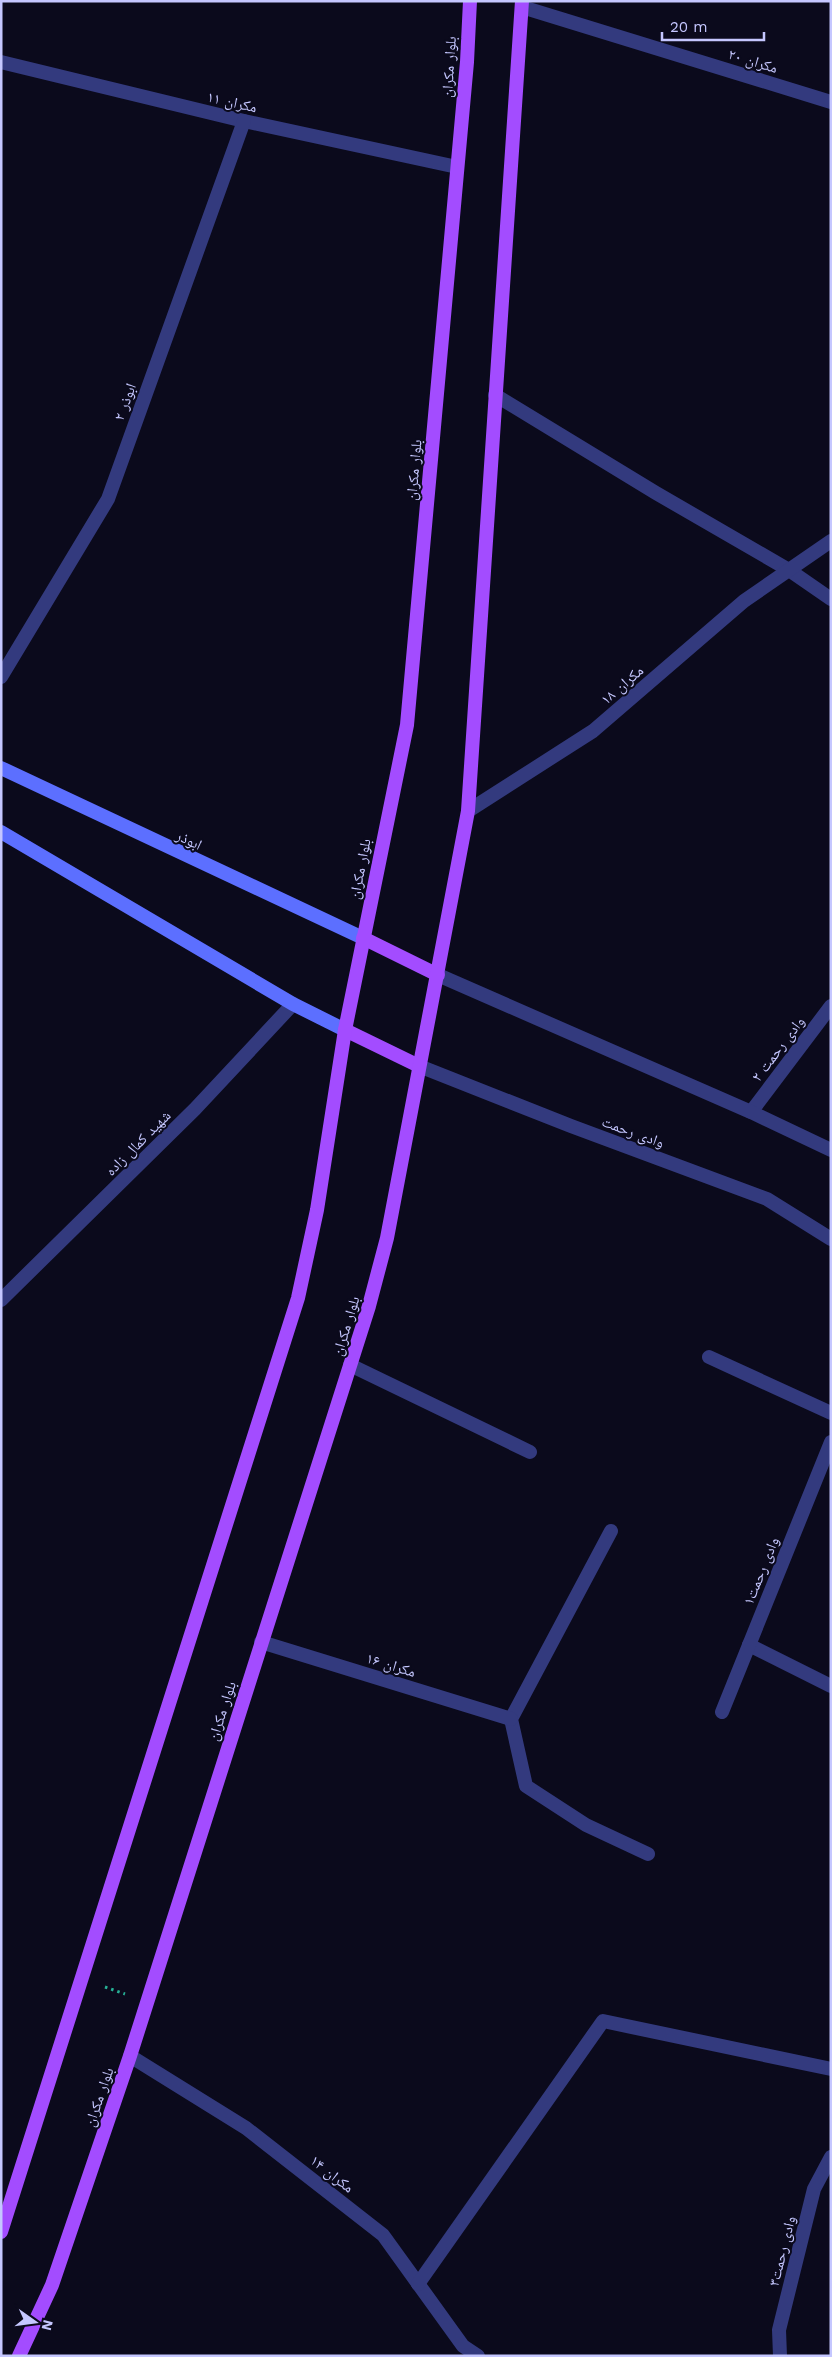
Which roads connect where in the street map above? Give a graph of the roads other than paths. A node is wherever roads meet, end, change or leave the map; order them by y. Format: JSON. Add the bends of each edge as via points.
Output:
{"nodes":[{"id":1,"x":470,"y":1,"type":"edge"},
{"id":2,"x":522,"y":4,"type":"edge"},
{"id":3,"x":1,"y":62,"type":"edge"},
{"id":4,"x":831,"y":102,"type":"edge"},
{"id":5,"x":244,"y":121,"type":"junction"},
{"id":6,"x":457,"y":167,"type":"junction"},
{"id":7,"x":495,"y":396,"type":"junction"},
{"id":8,"x":831,"y":541,"type":"edge"},
{"id":9,"x":789,"y":570,"type":"junction"},
{"id":10,"x":831,"y":599,"type":"edge"},
{"id":11,"x":1,"y":677,"type":"edge"},
{"id":12,"x":1,"y":768,"type":"edge"},
{"id":13,"x":468,"y":811,"type":"junction"},
{"id":14,"x":1,"y":832,"type":"edge"},
{"id":15,"x":363,"y":938,"type":"junction"},
{"id":16,"x":438,"y":975,"type":"junction"},
{"id":17,"x":293,"y":1004,"type":"junction"},
{"id":18,"x":831,"y":1006,"type":"edge"},
{"id":19,"x":345,"y":1030,"type":"junction"},
{"id":20,"x":418,"y":1066,"type":"junction"},
{"id":21,"x":751,"y":1112,"type":"junction"},
{"id":22,"x":831,"y":1150,"type":"edge"},
{"id":23,"x":831,"y":1239,"type":"edge"},
{"id":24,"x":1,"y":1300,"type":"edge"},
{"id":25,"x":710,"y":1357,"type":"dead end"},
{"id":26,"x":350,"y":1366,"type":"junction"},
{"id":27,"x":831,"y":1413,"type":"edge"},
{"id":28,"x":831,"y":1442,"type":"edge"},
{"id":29,"x":530,"y":1452,"type":"dead end"},
{"id":30,"x":611,"y":1531,"type":"dead end"},
{"id":31,"x":262,"y":1642,"type":"junction"},
{"id":32,"x":749,"y":1644,"type":"junction"},
{"id":33,"x":831,"y":1686,"type":"edge"},
{"id":34,"x":722,"y":1712,"type":"dead end"},
{"id":35,"x":511,"y":1719,"type":"junction"},
{"id":36,"x":648,"y":1854,"type":"dead end"},
{"id":37,"x":130,"y":2056,"type":"junction"},
{"id":38,"x":831,"y":2069,"type":"edge"},
{"id":39,"x":831,"y":2157,"type":"edge"},
{"id":40,"x":1,"y":2232,"type":"edge"},
{"id":41,"x":418,"y":2284,"type":"junction"},
{"id":42,"x":19,"y":2356,"type":"edge"},
{"id":43,"x":478,"y":2356,"type":"edge"},
{"id":44,"x":780,"y":2356,"type":"edge"}],
"edges":[{"from":1,"to":6,"type":"main road","name":"بلوار مکران"},
{"from":2,"to":4,"type":"street","name":"مکران ۲۰"},
{"from":2,"to":7,"type":"main road","name":"بلوار مکران"},
{"from":3,"to":5,"type":"street","name":"مکران ۱۱"},
{"from":5,"to":6,"type":"street","name":"مکران ۱۱"},
{"from":5,"to":11,"type":"street","name":"ابوذر ۲","via":[[108,499]]},
{"from":6,"to":15,"type":"main road","name":"بلوار مکران","via":[[407,725]]},
{"from":7,"to":9,"type":"street"},
{"from":7,"to":13,"type":"main road","name":"بلوار مکران"},
{"from":8,"to":9,"type":"street","name":"مکران ۱۸"},
{"from":9,"to":10,"type":"street"},
{"from":9,"to":13,"type":"street","name":"مکران ۱۸","via":[[744,601],[593,731]]},
{"from":12,"to":15,"type":"main road","name":"ابوذر"},
{"from":13,"to":16,"type":"main road","name":"بلوار مکران"},
{"from":14,"to":17,"type":"main road"},
{"from":15,"to":16,"type":"main road"},
{"from":15,"to":19,"type":"main road","name":"بلوار مکران"},
{"from":16,"to":20,"type":"main road","name":"بلوار مکران"},
{"from":16,"to":21,"type":"street"},
{"from":17,"to":19,"type":"main road"},
{"from":17,"to":24,"type":"street","name":"شهید کمال زاده","via":[[195,1109]]},
{"from":18,"to":21,"type":"street","name":"وادی رحمت ۲"},
{"from":19,"to":20,"type":"main road"},
{"from":19,"to":40,"type":"main road","via":[[317,1210],[298,1298]]},
{"from":20,"to":23,"type":"street","name":"وادی رحمت","via":[[767,1198]]},
{"from":20,"to":26,"type":"main road","name":"بلوار مکران","via":[[387,1238]]},
{"from":21,"to":22,"type":"street"},
{"from":25,"to":27,"type":"street"},
{"from":26,"to":29,"type":"street"},
{"from":26,"to":31,"type":"main road","name":"بلوار مکران"},
{"from":28,"to":32,"type":"street","name":"وادی رحمت۱"},
{"from":30,"to":35,"type":"street"},
{"from":31,"to":35,"type":"street","name":"مکران ۱۶"},
{"from":31,"to":37,"type":"main road","name":"بلوار مکران"},
{"from":32,"to":33,"type":"street"},
{"from":32,"to":34,"type":"street","name":"وادی رحمت۱"},
{"from":35,"to":36,"type":"street","via":[[526,1786],[586,1825]]},
{"from":37,"to":41,"type":"street","name":"مکران ۱۴","via":[[246,2128],[383,2235]]},
{"from":37,"to":42,"type":"main road","name":"بلوار مکران","via":[[52,2285]]},
{"from":38,"to":41,"type":"street","via":[[603,2021]]},
{"from":39,"to":44,"type":"street","name":"وادی رحمت۳","via":[[814,2189],[779,2330]]},
{"from":41,"to":43,"type":"street","name":"مکران ۱۴","via":[[463,2346]]}]}
